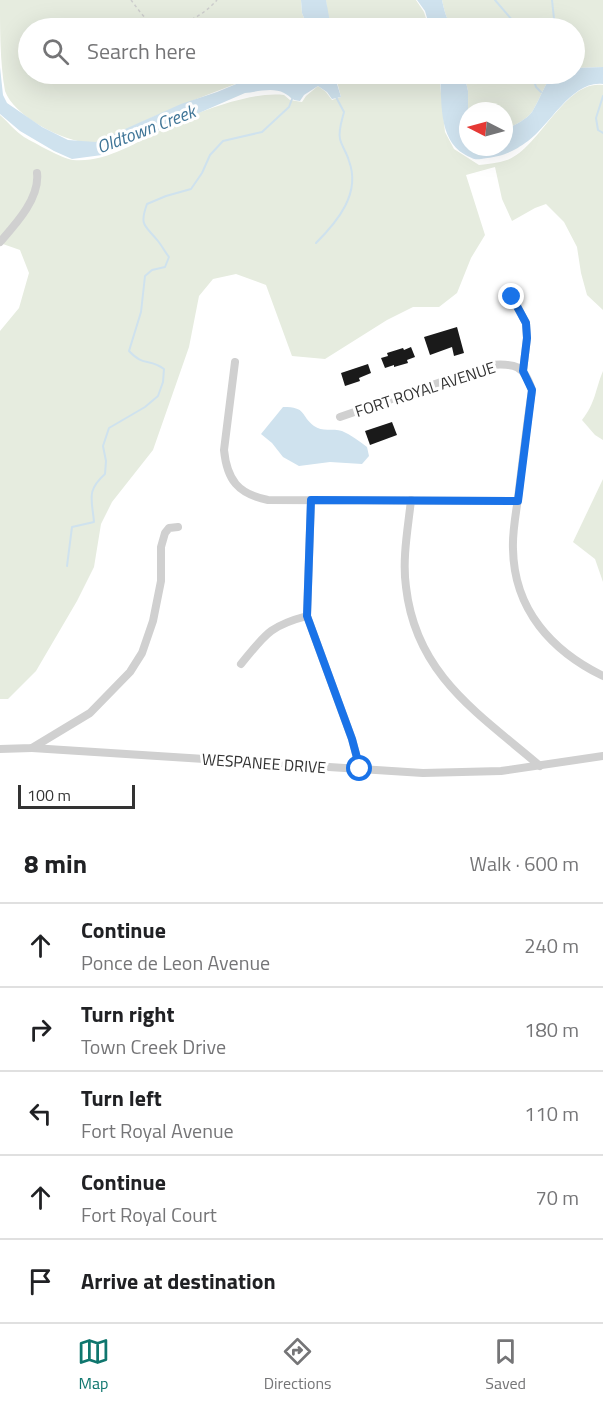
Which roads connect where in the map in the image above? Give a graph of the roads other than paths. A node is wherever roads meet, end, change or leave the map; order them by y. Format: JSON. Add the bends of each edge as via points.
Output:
{"nodes":[{"id":1,"x":37,"y":172,"type":"dead end"},
{"id":2,"x":0,"y":242,"type":"edge"},
{"id":3,"x":512,"y":297,"type":"dead end"},
{"id":4,"x":235,"y":362,"type":"dead end"},
{"id":5,"x":523,"y":371,"type":"junction"},
{"id":6,"x":340,"y":417,"type":"dead end"},
{"id":7,"x":311,"y":500,"type":"junction"},
{"id":8,"x":411,"y":500,"type":"junction"},
{"id":9,"x":518,"y":501,"type":"junction"},
{"id":10,"x":178,"y":526,"type":"dead end"},
{"id":11,"x":307,"y":616,"type":"junction"},
{"id":12,"x":241,"y":664,"type":"dead end"},
{"id":13,"x":603,"y":676,"type":"edge"},
{"id":14,"x":32,"y":748,"type":"junction"},
{"id":15,"x":0,"y":749,"type":"edge"},
{"id":16,"x":603,"y":756,"type":"edge"},
{"id":17,"x":540,"y":766,"type":"junction"},
{"id":18,"x":360,"y":769,"type":"junction"}],
"edges":[{"from":1,"to":2,"type":"street","via":[[38,182],[31,198]]},
{"from":3,"to":5,"type":"street","via":[[526,323]]},
{"from":4,"to":7,"type":"street","via":[[224,450],[228,473],[244,492],[255,497]]},
{"from":5,"to":6,"type":"street","name":"FORT ROYAL AVENUE","via":[[506,364],[490,365]]},
{"from":5,"to":9,"type":"street","via":[[532,390]]},
{"from":7,"to":8,"type":"street"},
{"from":7,"to":11,"type":"street"},
{"from":8,"to":9,"type":"street"},
{"from":8,"to":17,"type":"street","via":[[405,586],[411,615],[430,662],[446,683]]},
{"from":9,"to":13,"type":"street","via":[[512,548],[528,608],[560,650]]},
{"from":10,"to":14,"type":"street","via":[[165,533],[153,621],[142,653],[130,672],[90,713]]},
{"from":11,"to":12,"type":"street","via":[[284,622],[269,632]]},
{"from":11,"to":18,"type":"street"},
{"from":14,"to":15,"type":"street","name":"WESPANEE DRIVE"},
{"from":14,"to":18,"type":"street","name":"WESPANEE DRIVE"},
{"from":16,"to":17,"type":"street","name":"WESPANEE DRIVE"},
{"from":17,"to":18,"type":"street","name":"WESPANEE DRIVE","via":[[423,773]]}]}
